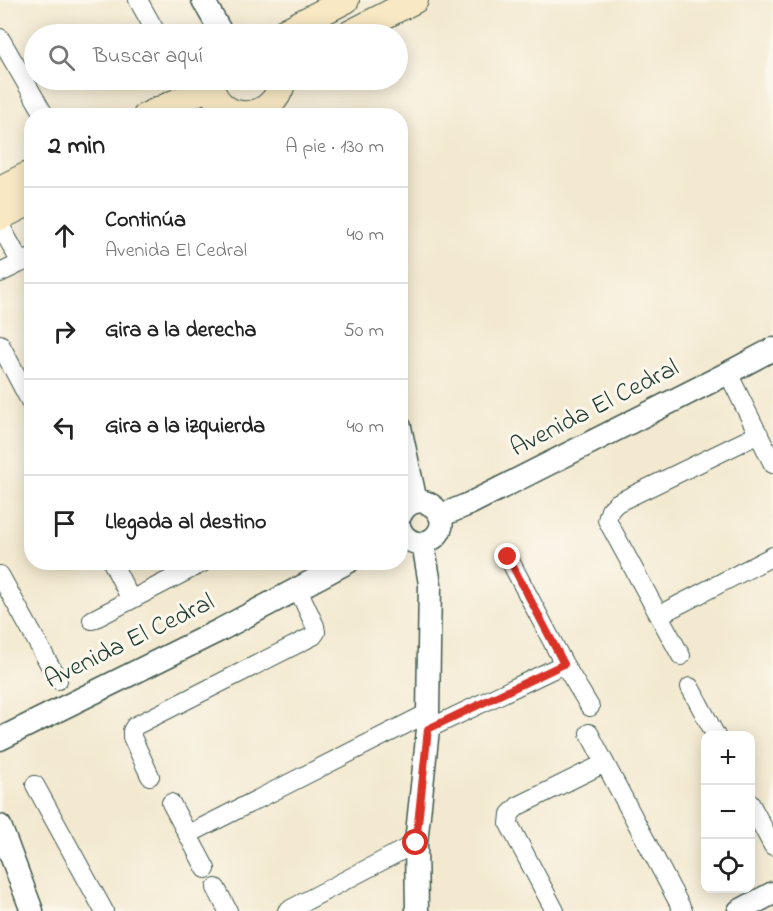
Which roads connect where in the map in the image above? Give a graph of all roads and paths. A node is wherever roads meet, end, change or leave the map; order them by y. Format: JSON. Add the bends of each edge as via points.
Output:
{"nodes":[{"id":1,"x":138,"y":0,"type":"edge"},
{"id":2,"x":203,"y":0,"type":"edge"},
{"id":3,"x":346,"y":0,"type":"edge"},
{"id":4,"x":415,"y":0,"type":"edge"},
{"id":5,"x":151,"y":24,"type":"edge"},
{"id":6,"x":216,"y":24,"type":"edge"},
{"id":7,"x":299,"y":24,"type":"edge"},
{"id":8,"x":368,"y":24,"type":"edge"},
{"id":9,"x":0,"y":38,"type":"edge"},
{"id":10,"x":24,"y":80,"type":"edge"},
{"id":11,"x":30,"y":90,"type":"edge"},
{"id":12,"x":195,"y":90,"type":"edge"},
{"id":13,"x":212,"y":90,"type":"edge"},
{"id":14,"x":281,"y":90,"type":"edge"},
{"id":15,"x":40,"y":108,"type":"edge"},
{"id":16,"x":161,"y":108,"type":"edge"},
{"id":17,"x":221,"y":108,"type":"edge"},
{"id":18,"x":272,"y":108,"type":"edge"},
{"id":19,"x":24,"y":176,"type":"edge"},
{"id":20,"x":0,"y":189,"type":"edge"},
{"id":21,"x":24,"y":205,"type":"edge"},
{"id":22,"x":0,"y":217,"type":"edge"},
{"id":23,"x":0,"y":225,"type":"edge"},
{"id":24,"x":24,"y":257,"type":"edge"},
{"id":25,"x":24,"y":261,"type":"edge"},
{"id":26,"x":0,"y":273,"type":"edge"},
{"id":27,"x":0,"y":344,"type":"edge"},
{"id":28,"x":773,"y":349,"type":"edge"},
{"id":29,"x":728,"y":373,"type":"junction"},
{"id":30,"x":24,"y":390,"type":"edge"},
{"id":31,"x":759,"y":434,"type":"junction"},
{"id":32,"x":773,"y":464,"type":"edge"},
{"id":33,"x":440,"y":516,"type":"junction"},
{"id":34,"x":408,"y":519,"type":"edge"},
{"id":35,"x":408,"y":532,"type":"edge"},
{"id":36,"x":423,"y":543,"type":"junction"},
{"id":37,"x":773,"y":556,"type":"edge"},
{"id":38,"x":508,"y":557,"type":"dead end"},
{"id":39,"x":116,"y":570,"type":"edge"},
{"id":40,"x":189,"y":570,"type":"edge"},
{"id":41,"x":333,"y":570,"type":"edge"},
{"id":42,"x":0,"y":575,"type":"edge"},
{"id":43,"x":298,"y":589,"type":"junction"},
{"id":44,"x":131,"y":600,"type":"junction"},
{"id":45,"x":659,"y":615,"type":"junction"},
{"id":46,"x":92,"y":620,"type":"dead end"},
{"id":47,"x":681,"y":656,"type":"dead end"},
{"id":48,"x":564,"y":664,"type":"junction"},
{"id":49,"x":58,"y":680,"type":"dead end"},
{"id":50,"x":690,"y":687,"type":"dead end"},
{"id":51,"x":590,"y":707,"type":"dead end"},
{"id":52,"x":428,"y":721,"type":"junction"},
{"id":53,"x":714,"y":731,"type":"edge"},
{"id":54,"x":589,"y":733,"type":"dead end"},
{"id":55,"x":0,"y":739,"type":"edge"},
{"id":56,"x":605,"y":763,"type":"junction"},
{"id":57,"x":150,"y":776,"type":"dead end"},
{"id":58,"x":35,"y":785,"type":"dead end"},
{"id":59,"x":171,"y":803,"type":"dead end"},
{"id":60,"x":755,"y":812,"type":"edge"},
{"id":61,"x":0,"y":826,"type":"edge"},
{"id":62,"x":189,"y":834,"type":"junction"},
{"id":63,"x":416,"y":843,"type":"junction"},
{"id":64,"x":773,"y":846,"type":"edge"},
{"id":65,"x":206,"y":869,"type":"dead end"},
{"id":66,"x":216,"y":888,"type":"dead end"},
{"id":67,"x":773,"y":892,"type":"edge"},
{"id":68,"x":32,"y":911,"type":"edge"},
{"id":69,"x":104,"y":911,"type":"edge"},
{"id":70,"x":228,"y":911,"type":"edge"},
{"id":71,"x":287,"y":911,"type":"edge"},
{"id":72,"x":417,"y":911,"type":"edge"},
{"id":73,"x":555,"y":911,"type":"edge"},
{"id":74,"x":683,"y":911,"type":"edge"},
{"id":75,"x":739,"y":911,"type":"edge"}],
"edges":[{"from":1,"to":5,"type":"street"},
{"from":2,"to":6,"type":"street"},
{"from":3,"to":7,"type":"main road"},
{"from":4,"to":8,"type":"main road"},
{"from":9,"to":10,"type":"street"},
{"from":11,"to":15,"type":"street"},
{"from":12,"to":16,"type":"main road"},
{"from":13,"to":17,"type":"main road"},
{"from":14,"to":18,"type":"main road"},
{"from":19,"to":20,"type":"main road"},
{"from":21,"to":22,"type":"main road"},
{"from":23,"to":24,"type":"street"},
{"from":25,"to":26,"type":"street"},
{"from":27,"to":30,"type":"street"},
{"from":28,"to":29,"type":"street","name":"Avenida El Cedral"},
{"from":29,"to":31,"type":"street"},
{"from":29,"to":33,"type":"street","name":"Avenida El Cedral"},
{"from":31,"to":32,"type":"street"},
{"from":31,"to":45,"type":"street","via":[[617,503],[610,510],[607,520]]},
{"from":33,"to":34,"type":"street","via":[[425,502]]},
{"from":33,"to":36,"type":"street","via":[[440,530]]},
{"from":35,"to":36,"type":"street","via":[[412,541]]},
{"from":36,"to":52,"type":"street","via":[[430,584]]},
{"from":37,"to":45,"type":"street"},
{"from":38,"to":48,"type":"street"},
{"from":39,"to":44,"type":"street"},
{"from":40,"to":44,"type":"street"},
{"from":41,"to":43,"type":"street","name":"Avenida El Cedral"},
{"from":42,"to":49,"type":"street"},
{"from":43,"to":55,"type":"street","name":"Avenida El Cedral"},
{"from":43,"to":57,"type":"street","via":[[315,626],[313,636],[135,726],[132,737]]},
{"from":44,"to":46,"type":"street"},
{"from":45,"to":47,"type":"street"},
{"from":48,"to":51,"type":"street"},
{"from":48,"to":52,"type":"street"},
{"from":50,"to":53,"type":"street"},
{"from":52,"to":62,"type":"street"},
{"from":52,"to":63,"type":"street"},
{"from":54,"to":56,"type":"street"},
{"from":56,"to":73,"type":"street","via":[[518,806],[510,814],[509,824]]},
{"from":56,"to":74,"type":"street"},
{"from":58,"to":69,"type":"street"},
{"from":59,"to":62,"type":"street"},
{"from":60,"to":64,"type":"street"},
{"from":61,"to":68,"type":"street"},
{"from":62,"to":65,"type":"street"},
{"from":63,"to":71,"type":"street"},
{"from":63,"to":72,"type":"street"},
{"from":66,"to":70,"type":"street"},
{"from":67,"to":75,"type":"street"}]}
